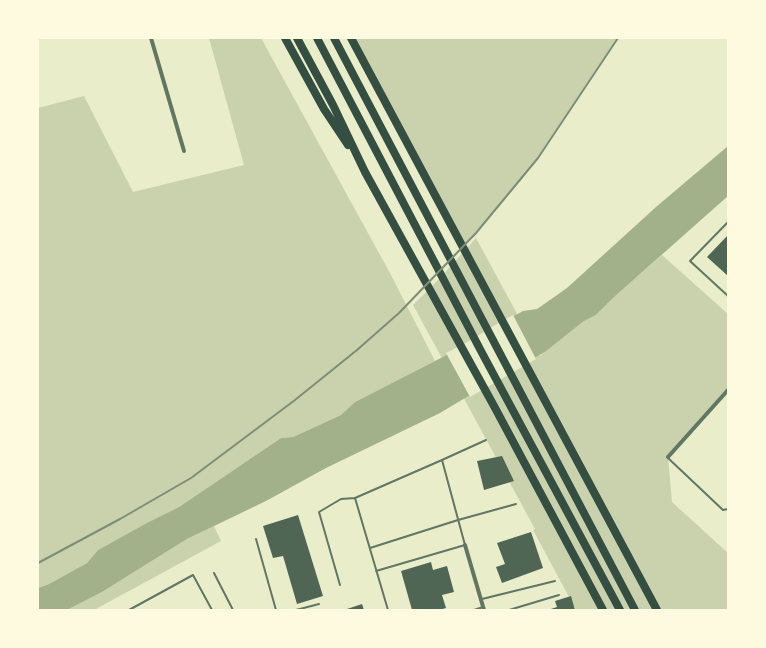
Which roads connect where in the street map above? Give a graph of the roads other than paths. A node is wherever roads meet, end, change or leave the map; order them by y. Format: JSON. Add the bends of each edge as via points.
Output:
{"nodes":[{"id":1,"x":151,"y":38,"type":"edge"},
{"id":2,"x":285,"y":38,"type":"edge"},
{"id":3,"x":297,"y":38,"type":"edge"},
{"id":4,"x":317,"y":38,"type":"edge"},
{"id":5,"x":334,"y":38,"type":"edge"},
{"id":6,"x":352,"y":38,"type":"edge"},
{"id":7,"x":184,"y":151,"type":"dead end"},
{"id":8,"x":365,"y":172,"type":"junction"},
{"id":9,"x":728,"y":222,"type":"edge"},
{"id":10,"x":728,"y":296,"type":"edge"},
{"id":11,"x":728,"y":390,"type":"edge"},
{"id":12,"x":486,"y":440,"type":"dead end"},
{"id":13,"x":668,"y":457,"type":"joint"},
{"id":14,"x":442,"y":460,"type":"junction"},
{"id":15,"x":355,"y":498,"type":"junction"},
{"id":16,"x":516,"y":504,"type":"dead end"},
{"id":17,"x":728,"y":509,"type":"edge"},
{"id":18,"x":458,"y":520,"type":"junction"},
{"id":19,"x":256,"y":539,"type":"dead end"},
{"id":20,"x":465,"y":545,"type":"junction"},
{"id":21,"x":370,"y":548,"type":"junction"},
{"id":22,"x":376,"y":571,"type":"junction"},
{"id":23,"x":214,"y":573,"type":"dead end"},
{"id":24,"x":555,"y":581,"type":"dead end"},
{"id":25,"x":340,"y":585,"type":"dead end"},
{"id":26,"x":559,"y":595,"type":"dead end"},
{"id":27,"x":481,"y":600,"type":"junction"},
{"id":28,"x":319,"y":604,"type":"dead end"},
{"id":29,"x":483,"y":609,"type":"edge"},
{"id":30,"x":128,"y":610,"type":"edge"},
{"id":31,"x":212,"y":610,"type":"edge"},
{"id":32,"x":233,"y":610,"type":"edge"},
{"id":33,"x":276,"y":610,"type":"edge"},
{"id":34,"x":296,"y":610,"type":"edge"},
{"id":35,"x":388,"y":610,"type":"edge"},
{"id":36,"x":474,"y":610,"type":"edge"},
{"id":37,"x":509,"y":610,"type":"edge"},
{"id":38,"x":603,"y":610,"type":"edge"},
{"id":39,"x":620,"y":610,"type":"edge"},
{"id":40,"x":635,"y":610,"type":"edge"},
{"id":41,"x":657,"y":610,"type":"edge"}],
"edges":[{"from":1,"to":7,"type":"street"},
{"from":2,"to":8,"type":"highway","via":[[324,109]]},
{"from":3,"to":8,"type":"highway"},
{"from":4,"to":39,"type":"highway"},
{"from":5,"to":40,"type":"highway"},
{"from":6,"to":41,"type":"highway"},
{"from":8,"to":38,"type":"highway"},
{"from":9,"to":10,"type":"lane","via":[[690,261]]},
{"from":11,"to":13,"type":"street"},
{"from":12,"to":14,"type":"lane"},
{"from":13,"to":17,"type":"lane","via":[[723,510]]},
{"from":14,"to":15,"type":"lane"},
{"from":14,"to":18,"type":"lane"},
{"from":15,"to":21,"type":"lane"},
{"from":15,"to":25,"type":"lane","via":[[341,498],[319,512]]},
{"from":16,"to":18,"type":"lane"},
{"from":18,"to":20,"type":"lane"},
{"from":18,"to":21,"type":"lane"},
{"from":19,"to":33,"type":"lane"},
{"from":20,"to":22,"type":"lane"},
{"from":20,"to":27,"type":"street"},
{"from":21,"to":22,"type":"lane"},
{"from":22,"to":35,"type":"lane"},
{"from":23,"to":32,"type":"lane"},
{"from":24,"to":27,"type":"lane"},
{"from":26,"to":37,"type":"lane"},
{"from":27,"to":29,"type":"street"},
{"from":28,"to":34,"type":"lane"},
{"from":29,"to":36,"type":"lane"},
{"from":30,"to":31,"type":"lane","via":[[193,575]]}]}
